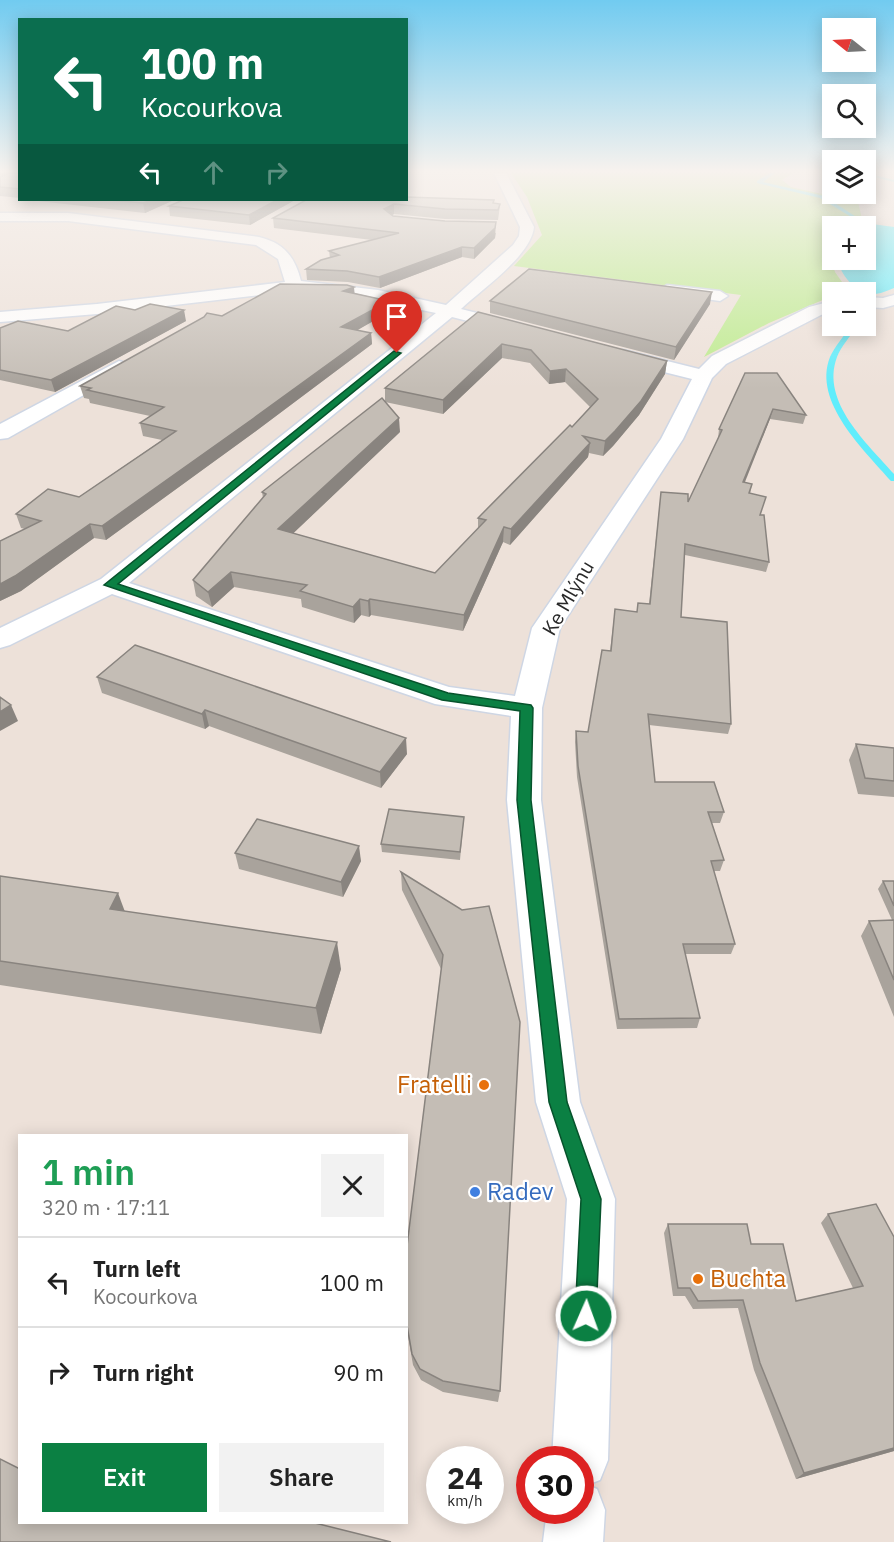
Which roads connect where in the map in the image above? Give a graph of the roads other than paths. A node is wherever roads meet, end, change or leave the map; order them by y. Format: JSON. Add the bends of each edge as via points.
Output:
{"nodes":[{"id":1,"x":265,"y":245,"type":"edge"},
{"id":2,"x":521,"y":245,"type":"edge"},
{"id":3,"x":496,"y":269,"type":"junction"},
{"id":4,"x":514,"y":271,"type":"dead end"},
{"id":5,"x":294,"y":286,"type":"junction"},
{"id":6,"x":651,"y":288,"type":"edge"},
{"id":7,"x":720,"y":296,"type":"dead end"},
{"id":8,"x":822,"y":309,"type":"edge"},
{"id":9,"x":450,"y":310,"type":"junction"},
{"id":10,"x":0,"y":317,"type":"edge"},
{"id":11,"x":534,"y":333,"type":"edge"},
{"id":12,"x":602,"y":350,"type":"edge"},
{"id":13,"x":136,"y":357,"type":"edge"},
{"id":14,"x":703,"y":376,"type":"junction"},
{"id":15,"x":0,"y":433,"type":"edge"},
{"id":16,"x":110,"y":585,"type":"junction"},
{"id":17,"x":0,"y":639,"type":"edge"},
{"id":18,"x":527,"y":708,"type":"junction"},
{"id":19,"x":581,"y":1446,"type":"edge"},
{"id":20,"x":575,"y":1524,"type":"edge"},
{"id":21,"x":573,"y":1542,"type":"edge"}],
"edges":[{"from":1,"to":5,"type":"street","via":[[287,257]]},
{"from":2,"to":3,"type":"street"},
{"from":3,"to":4,"type":"street"},
{"from":3,"to":9,"type":"street"},
{"from":5,"to":9,"type":"street","via":[[348,289]]},
{"from":5,"to":10,"type":"street","via":[[198,306]]},
{"from":6,"to":7,"type":"street"},
{"from":8,"to":14,"type":"street","name":"Ke Mlýnu","via":[[718,360]]},
{"from":9,"to":11,"type":"street"},
{"from":9,"to":16,"type":"street"},
{"from":12,"to":14,"type":"street"},
{"from":13,"to":15,"type":"street"},
{"from":14,"to":18,"type":"street","name":"Ke Mlýnu","via":[[672,439],[546,628]]},
{"from":16,"to":17,"type":"street"},
{"from":16,"to":18,"type":"street","via":[[446,697]]},
{"from":18,"to":19,"type":"street","name":"Ke Mlýnu","via":[[524,800],[558,1102],[591,1199]]},
{"from":20,"to":21,"type":"street"}]}
